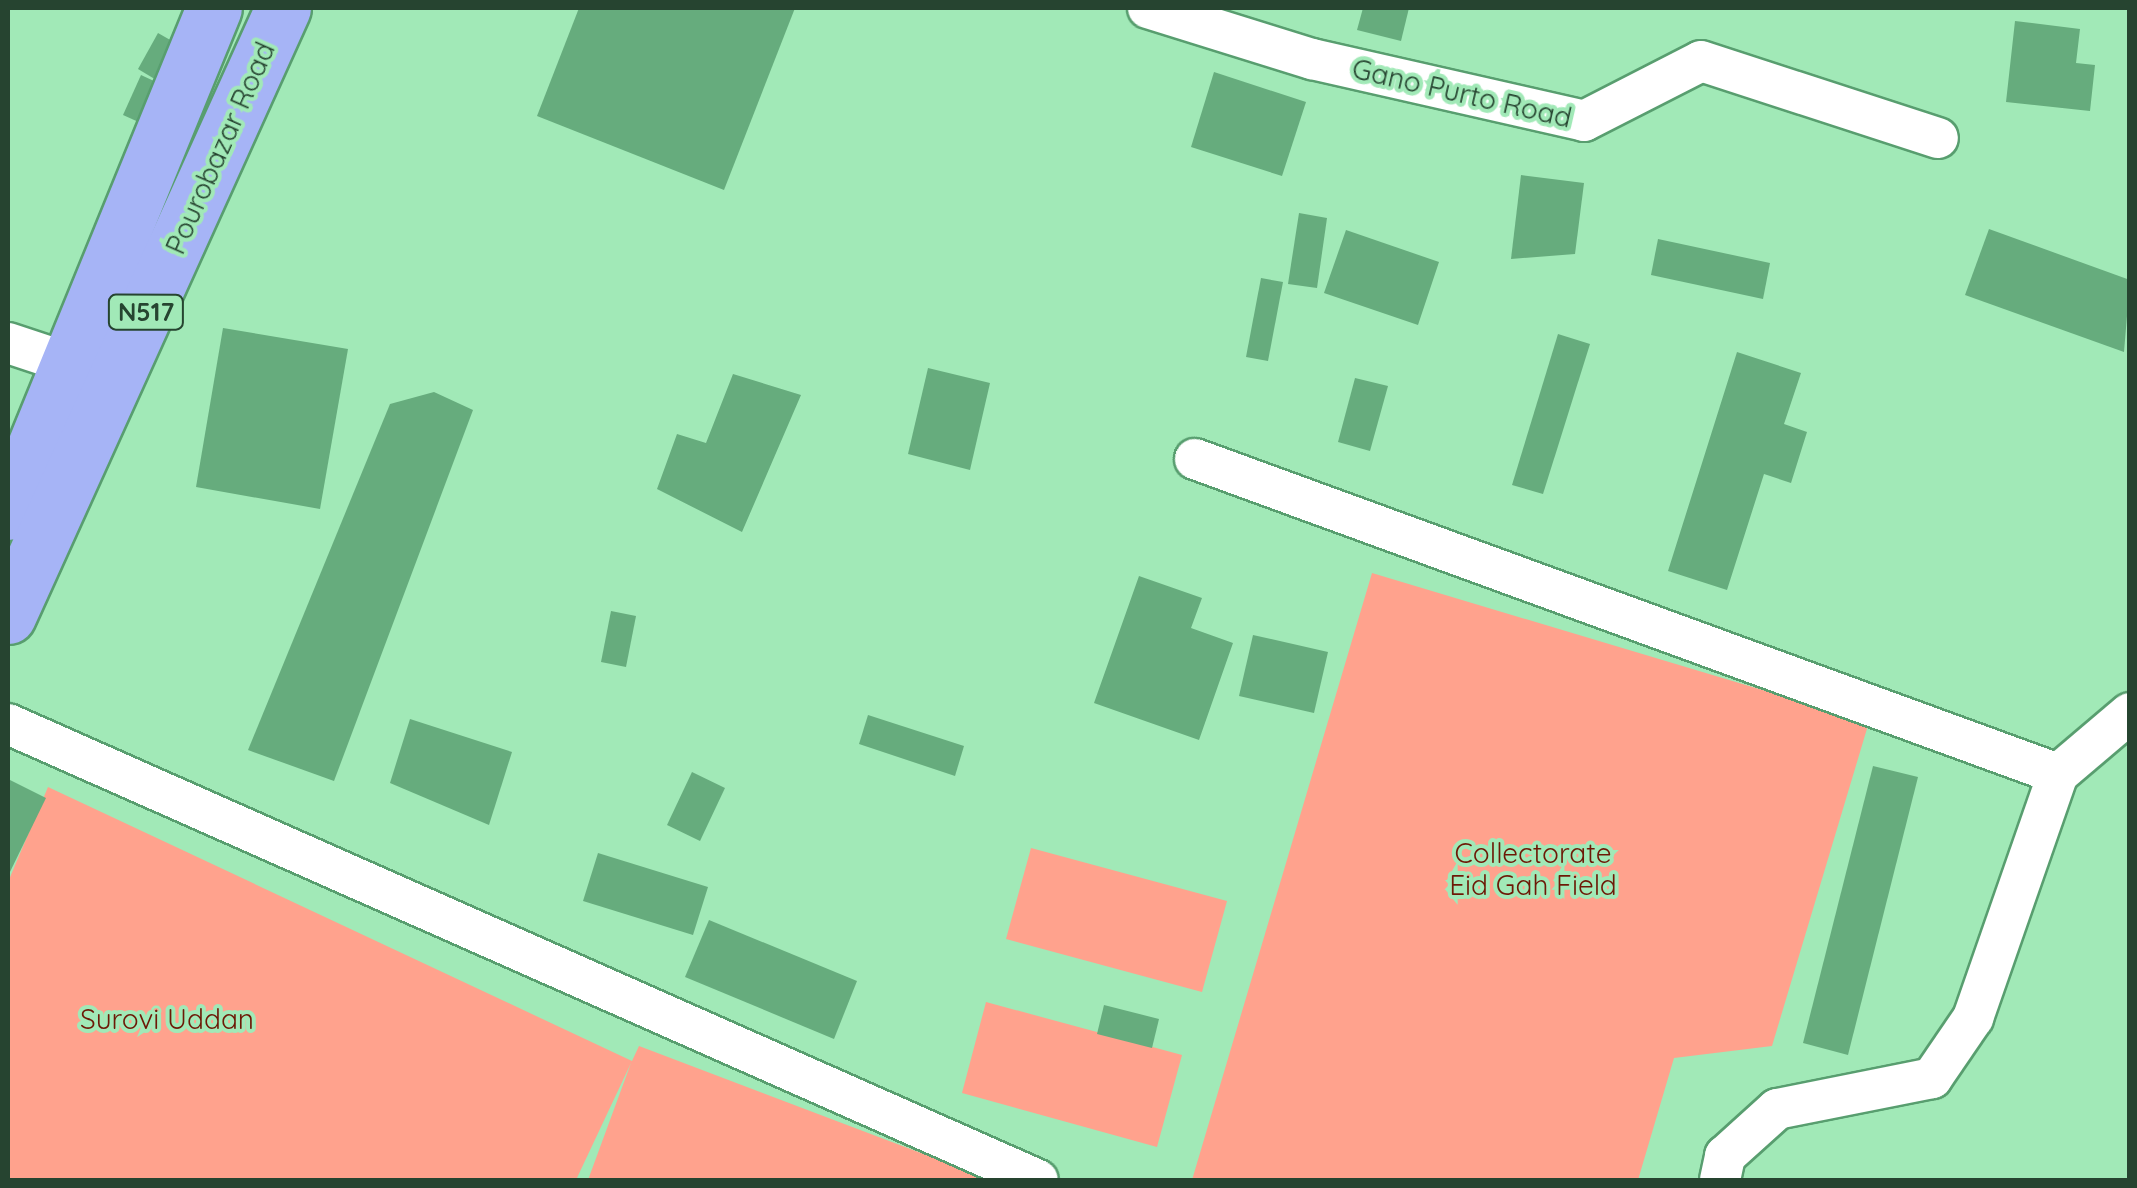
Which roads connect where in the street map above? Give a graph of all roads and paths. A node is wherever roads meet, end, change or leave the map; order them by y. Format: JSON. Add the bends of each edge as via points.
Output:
{"nodes":[{"id":1,"x":214,"y":8,"type":"edge"},
{"id":2,"x":284,"y":8,"type":"edge"},
{"id":3,"x":1148,"y":8,"type":"edge"},
{"id":4,"x":1938,"y":138,"type":"dead end"},
{"id":5,"x":8,"y":343,"type":"edge"},
{"id":6,"x":74,"y":366,"type":"junction"},
{"id":7,"x":1195,"y":459,"type":"dead end"},
{"id":8,"x":8,"y":512,"type":"edge"},
{"id":9,"x":8,"y":616,"type":"edge"},
{"id":10,"x":2130,"y":713,"type":"edge"},
{"id":11,"x":8,"y":724,"type":"edge"},
{"id":12,"x":2058,"y":774,"type":"junction"},
{"id":13,"x":1038,"y":1180,"type":"edge"},
{"id":14,"x":1720,"y":1180,"type":"edge"}],
"edges":[{"from":1,"to":6,"type":"highway","name":"Pourobazar Road","number":"N517"},
{"from":2,"to":9,"type":"highway","name":"Pourobazar Road","number":"N517"},
{"from":3,"to":4,"type":"street","name":"Gano Purto Road","via":[[1312,59],[1584,121],[1701,61]]},
{"from":5,"to":6,"type":"street"},
{"from":6,"to":8,"type":"highway","name":"Pourobazar Road","number":"N517"},
{"from":7,"to":12,"type":"street"},
{"from":10,"to":12,"type":"street"},
{"from":11,"to":13,"type":"street"},
{"from":12,"to":14,"type":"street","via":[[1973,1018],[1932,1078],[1777,1110],[1726,1156]]}]}
